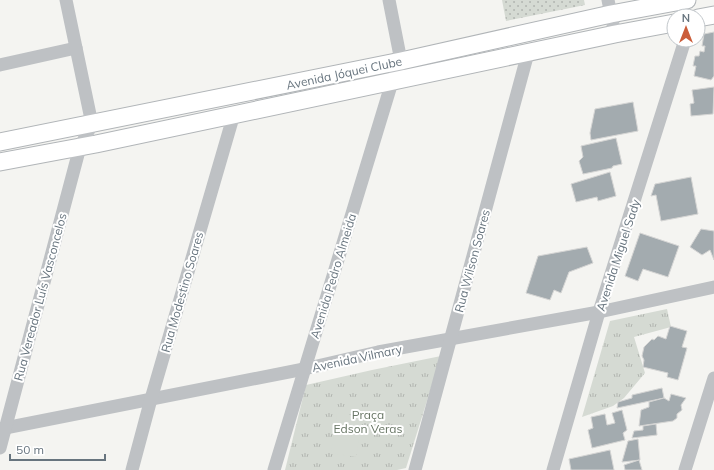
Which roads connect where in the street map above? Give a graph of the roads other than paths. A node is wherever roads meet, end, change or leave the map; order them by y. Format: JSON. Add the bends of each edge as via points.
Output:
{"nodes":[{"id":1,"x":66,"y":0,"type":"edge"},
{"id":2,"x":389,"y":0,"type":"edge"},
{"id":3,"x":687,"y":0,"type":"edge"},
{"id":4,"x":609,"y":7,"type":"edge"},
{"id":5,"x":666,"y":24,"type":"edge"},
{"id":6,"x":615,"y":34,"type":"junction"},
{"id":7,"x":76,"y":48,"type":"junction"},
{"id":8,"x":682,"y":48,"type":"edge"},
{"id":9,"x":528,"y":53,"type":"junction"},
{"id":10,"x":401,"y":61,"type":"junction"},
{"id":11,"x":0,"y":65,"type":"edge"},
{"id":12,"x":392,"y":82,"type":"junction"},
{"id":13,"x":234,"y":114,"type":"junction"},
{"id":14,"x":92,"y":124,"type":"junction"},
{"id":15,"x":0,"y":142,"type":"edge"},
{"id":16,"x":80,"y":147,"type":"junction"},
{"id":17,"x":0,"y":162,"type":"edge"},
{"id":18,"x":714,"y":287,"type":"edge"},
{"id":19,"x":599,"y":312,"type":"junction"},
{"id":20,"x":452,"y":338,"type":"junction"},
{"id":21,"x":304,"y":369,"type":"junction"},
{"id":22,"x":714,"y":378,"type":"edge"},
{"id":23,"x":151,"y":399,"type":"junction"},
{"id":24,"x":3,"y":429,"type":"edge"},
{"id":25,"x":0,"y":448,"type":"edge"},
{"id":26,"x":132,"y":470,"type":"edge"},
{"id":27,"x":274,"y":470,"type":"edge"},
{"id":28,"x":415,"y":470,"type":"edge"},
{"id":29,"x":553,"y":470,"type":"edge"},
{"id":30,"x":685,"y":470,"type":"edge"}],
"edges":[{"from":1,"to":7,"type":"street"},
{"from":2,"to":10,"type":"street"},
{"from":3,"to":4,"type":"main road","name":"Avenida Jóquei Clube"},
{"from":4,"to":6,"type":"street"},
{"from":4,"to":10,"type":"main road","name":"Avenida Jóquei Clube"},
{"from":5,"to":6,"type":"main road","name":"Avenida Jóquei Clube"},
{"from":6,"to":9,"type":"main road","name":"Avenida Jóquei Clube"},
{"from":7,"to":11,"type":"street"},
{"from":7,"to":14,"type":"street"},
{"from":8,"to":19,"type":"street","name":"Avenida Miguel Sady"},
{"from":9,"to":12,"type":"main road","name":"Avenida Jóquei Clube"},
{"from":9,"to":20,"type":"street","name":"Rua Wilson Soares"},
{"from":10,"to":12,"type":"street","name":"Avenida Pedro Almeida"},
{"from":10,"to":14,"type":"main road","name":"Avenida Jóquei Clube"},
{"from":12,"to":13,"type":"main road","name":"Avenida Jóquei Clube"},
{"from":12,"to":21,"type":"street","name":"Avenida Pedro Almeida"},
{"from":13,"to":16,"type":"main road","name":"Avenida Jóquei Clube"},
{"from":13,"to":23,"type":"street","name":"Rua Modestino Soares"},
{"from":14,"to":15,"type":"main road","name":"Avenida Jóquei Clube"},
{"from":14,"to":16,"type":"street","name":"Rua Vereador Luís Vasconcelos"},
{"from":16,"to":17,"type":"main road","name":"Avenida Jóquei Clube"},
{"from":16,"to":24,"type":"street","name":"Rua Vereador Luís Vasconcelos"},
{"from":18,"to":19,"type":"street","name":"Avenida Vilmary"},
{"from":19,"to":20,"type":"street","name":"Avenida Vilmary"},
{"from":19,"to":29,"type":"street","name":"Avenida Miguel Sady"},
{"from":20,"to":21,"type":"street","name":"Avenida Vilmary"},
{"from":20,"to":28,"type":"street","name":"Rua Wilson Soares"},
{"from":21,"to":23,"type":"street","name":"Avenida Vilmary"},
{"from":21,"to":27,"type":"street","name":"Avenida Pedro Almeida"},
{"from":22,"to":30,"type":"street"},
{"from":23,"to":24,"type":"street","name":"Avenida Vilmary"},
{"from":23,"to":26,"type":"street","name":"Rua Modestino Soares"},
{"from":24,"to":25,"type":"street","name":"Rua Vereador Luís Vasconcelos"}]}
